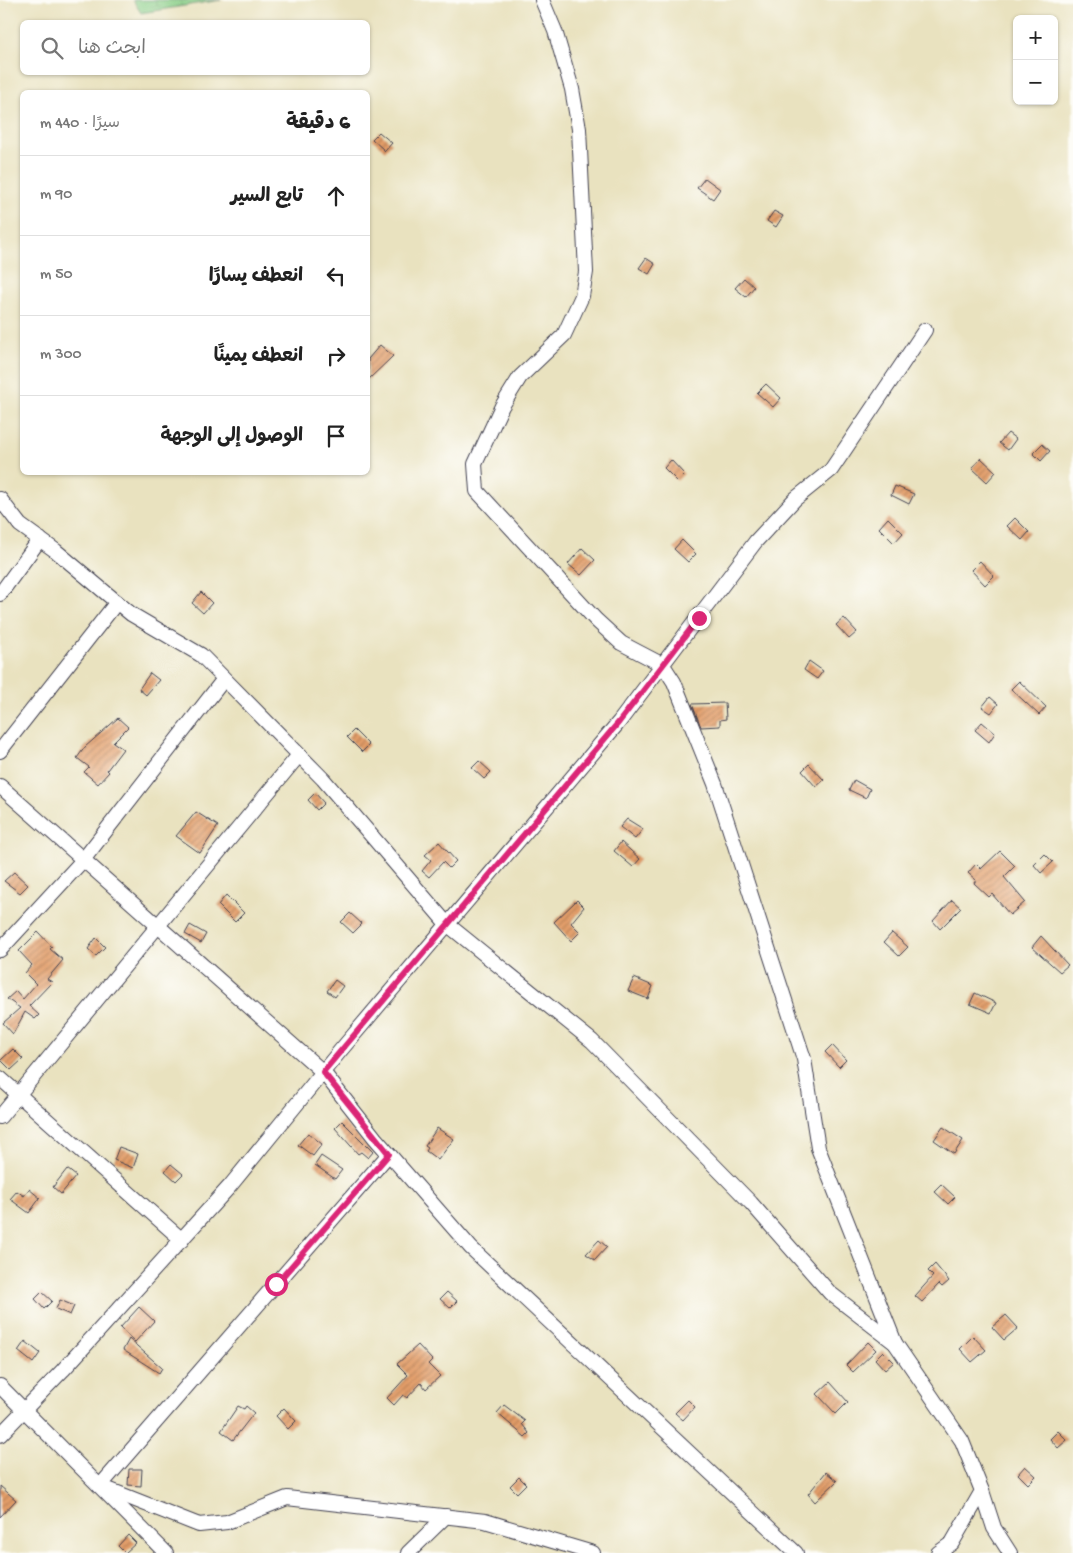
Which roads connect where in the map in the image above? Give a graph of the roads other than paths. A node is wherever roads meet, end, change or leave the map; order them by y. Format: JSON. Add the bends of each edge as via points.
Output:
{"nodes":[{"id":1,"x":542,"y":0,"type":"edge"},
{"id":2,"x":924,"y":330,"type":"dead end"},
{"id":3,"x":0,"y":499,"type":"edge"},
{"id":4,"x":40,"y":539,"type":"junction"},
{"id":5,"x":0,"y":594,"type":"edge"},
{"id":6,"x":117,"y":602,"type":"junction"},
{"id":7,"x":663,"y":665,"type":"junction"},
{"id":8,"x":224,"y":679,"type":"junction"},
{"id":9,"x":0,"y":751,"type":"edge"},
{"id":10,"x":299,"y":755,"type":"junction"},
{"id":11,"x":0,"y":786,"type":"edge"},
{"id":12,"x":83,"y":860,"type":"junction"},
{"id":13,"x":447,"y":924,"type":"junction"},
{"id":14,"x":159,"y":926,"type":"junction"},
{"id":15,"x":0,"y":950,"type":"edge"},
{"id":16,"x":323,"y":1072,"type":"junction"},
{"id":17,"x":0,"y":1078,"type":"edge"},
{"id":18,"x":19,"y":1094,"type":"junction"},
{"id":19,"x":0,"y":1116,"type":"edge"},
{"id":20,"x":389,"y":1154,"type":"junction"},
{"id":21,"x":182,"y":1240,"type":"junction"},
{"id":22,"x":895,"y":1343,"type":"junction"},
{"id":23,"x":0,"y":1386,"type":"edge"},
{"id":24,"x":24,"y":1410,"type":"junction"},
{"id":25,"x":0,"y":1435,"type":"edge"},
{"id":26,"x":100,"y":1486,"type":"junction"},
{"id":27,"x":982,"y":1491,"type":"junction"},
{"id":28,"x":446,"y":1516,"type":"junction"},
{"id":29,"x":583,"y":1552,"type":"edge"},
{"id":30,"x":166,"y":1553,"type":"edge"},
{"id":31,"x":408,"y":1553,"type":"edge"},
{"id":32,"x":796,"y":1553,"type":"edge"},
{"id":33,"x":938,"y":1553,"type":"edge"},
{"id":34,"x":1010,"y":1553,"type":"edge"}],
"edges":[{"from":1,"to":7,"type":"street","via":[[572,89],[579,129],[586,272],[582,296],[564,335],[520,377],[502,406],[475,464],[477,491],[596,620],[621,643]]},
{"from":2,"to":7,"type":"street","via":[[831,470],[795,499],[756,542]]},
{"from":3,"to":4,"type":"street","via":[[20,525]]},
{"from":4,"to":5,"type":"street"},
{"from":4,"to":6,"type":"street"},
{"from":6,"to":8,"type":"street","via":[[131,614],[201,655]]},
{"from":6,"to":9,"type":"street"},
{"from":7,"to":13,"type":"street","via":[[619,722]]},
{"from":7,"to":22,"type":"street","via":[[674,682],[715,784],[804,1059],[818,1148]]},
{"from":8,"to":10,"type":"street"},
{"from":8,"to":12,"type":"street"},
{"from":10,"to":13,"type":"street"},
{"from":10,"to":14,"type":"street"},
{"from":11,"to":12,"type":"street"},
{"from":12,"to":14,"type":"street"},
{"from":12,"to":15,"type":"street"},
{"from":13,"to":16,"type":"street"},
{"from":13,"to":22,"type":"street","via":[[592,1041],[751,1203],[830,1292]]},
{"from":14,"to":16,"type":"street"},
{"from":14,"to":18,"type":"street"},
{"from":16,"to":20,"type":"street"},
{"from":16,"to":21,"type":"street"},
{"from":17,"to":18,"type":"street"},
{"from":18,"to":19,"type":"street"},
{"from":18,"to":21,"type":"street"},
{"from":20,"to":26,"type":"street"},
{"from":20,"to":32,"type":"street","via":[[471,1248]]},
{"from":21,"to":24,"type":"street"},
{"from":22,"to":27,"type":"street","via":[[962,1441]]},
{"from":23,"to":24,"type":"street"},
{"from":24,"to":25,"type":"street"},
{"from":24,"to":26,"type":"street"},
{"from":26,"to":28,"type":"street","via":[[199,1525],[227,1522],[288,1498]]},
{"from":26,"to":30,"type":"street"},
{"from":27,"to":33,"type":"street","via":[[952,1543]]},
{"from":27,"to":34,"type":"street","via":[[994,1528]]},
{"from":28,"to":29,"type":"street","via":[[485,1521]]},
{"from":28,"to":31,"type":"street"}]}
